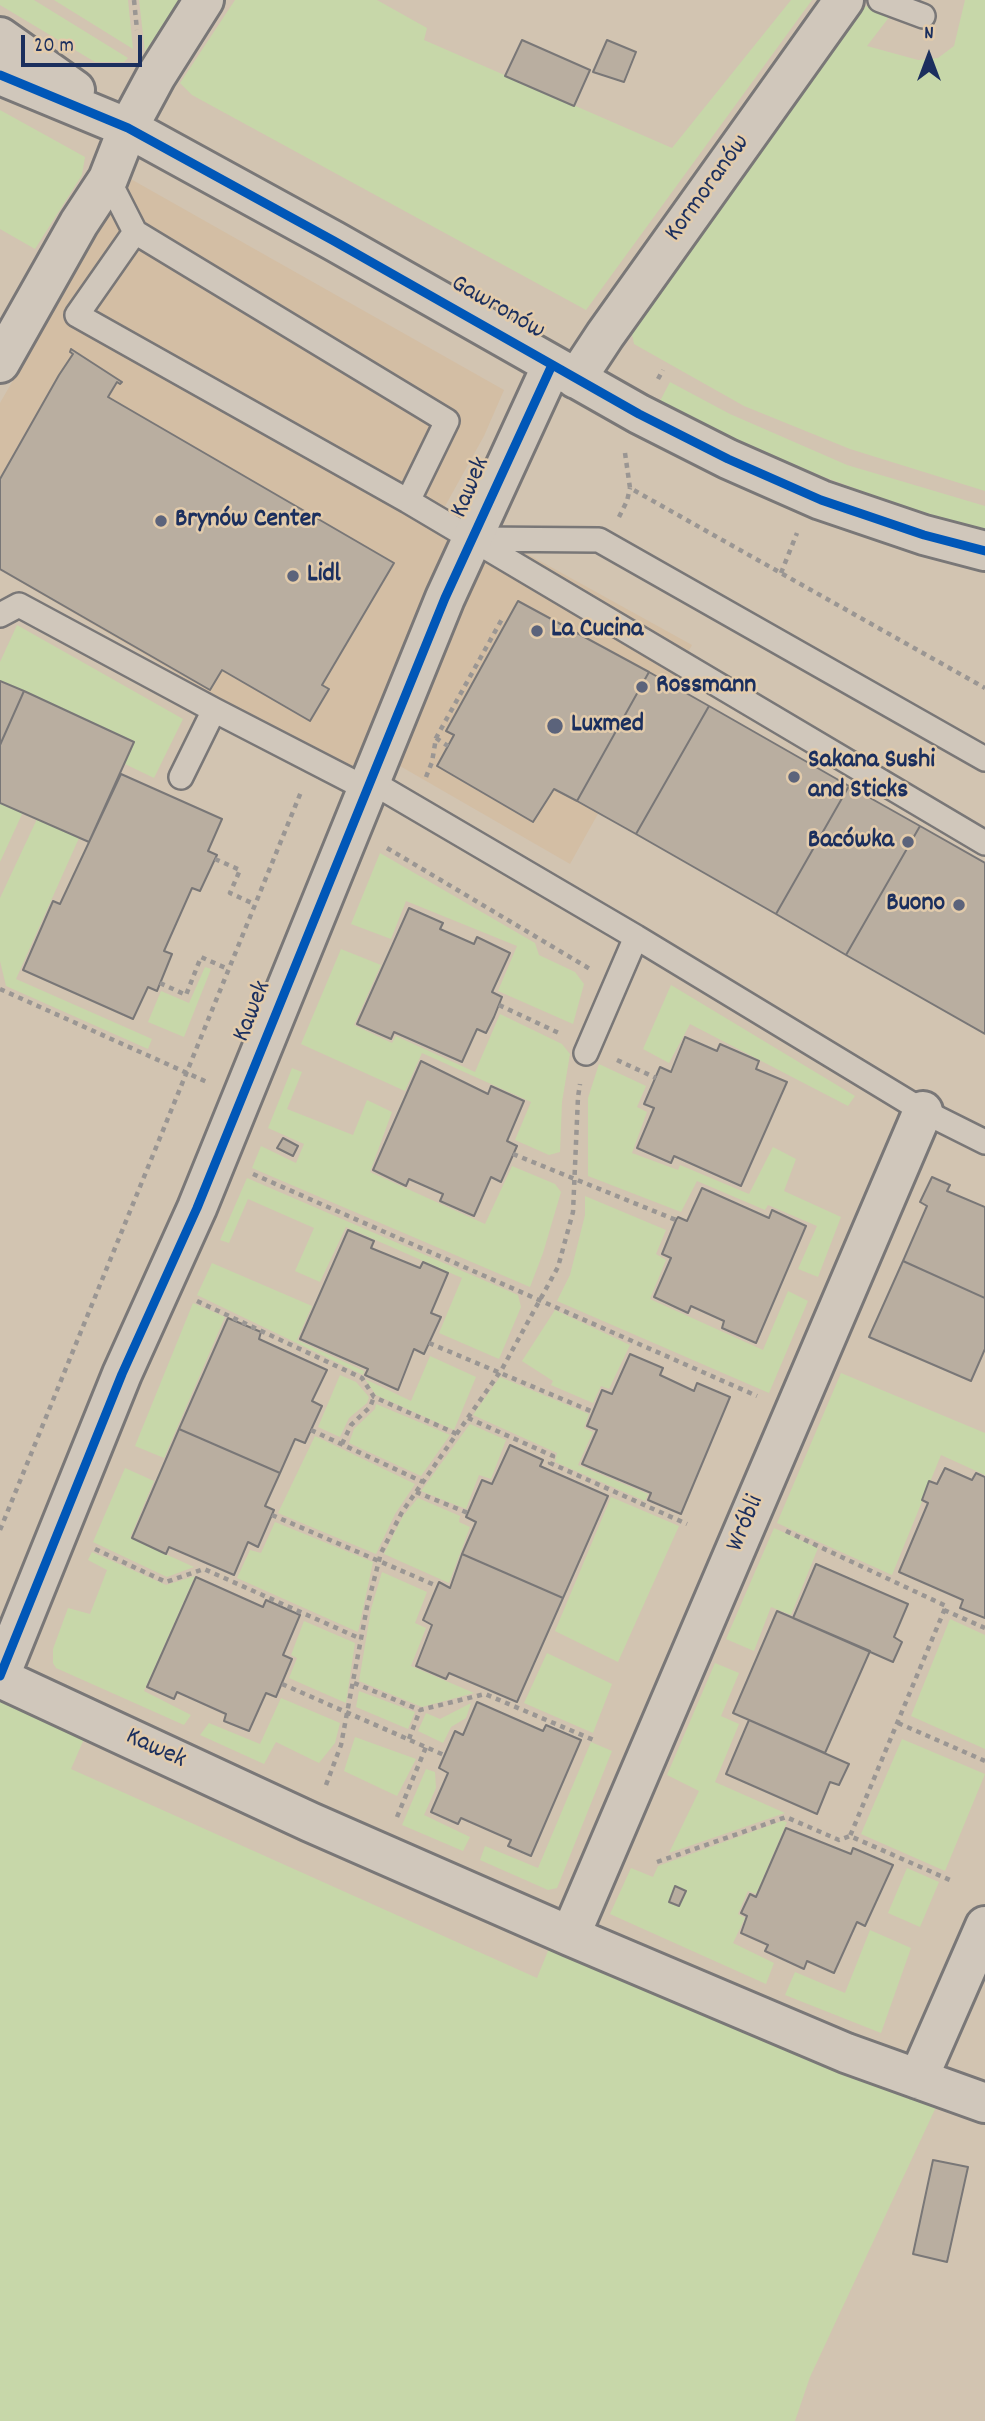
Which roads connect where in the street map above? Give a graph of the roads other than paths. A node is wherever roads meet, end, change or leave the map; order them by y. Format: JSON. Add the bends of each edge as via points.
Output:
{"nodes":[{"id":1,"x":204,"y":0,"type":"edge"},
{"id":2,"x":844,"y":0,"type":"edge"},
{"id":3,"x":880,"y":0,"type":"edge"},
{"id":4,"x":923,"y":16,"type":"dead end"},
{"id":5,"x":0,"y":37,"type":"edge"},
{"id":6,"x":0,"y":75,"type":"edge"},
{"id":7,"x":128,"y":128,"type":"junction"},
{"id":8,"x":111,"y":174,"type":"junction"},
{"id":9,"x":135,"y":232,"type":"junction"},
{"id":10,"x":0,"y":363,"type":"edge"},
{"id":11,"x":564,"y":372,"type":"junction"},
{"id":12,"x":408,"y":501,"type":"junction"},
{"id":13,"x":473,"y":539,"type":"junction"},
{"id":14,"x":985,"y":551,"type":"edge"},
{"id":15,"x":0,"y":615,"type":"edge"},
{"id":16,"x":214,"y":710,"type":"junction"},
{"id":17,"x":985,"y":760,"type":"edge"},
{"id":18,"x":181,"y":777,"type":"dead end"},
{"id":19,"x":368,"y":785,"type":"junction"},
{"id":20,"x":985,"y":843,"type":"edge"},
{"id":21,"x":636,"y":937,"type":"junction"},
{"id":22,"x":586,"y":1053,"type":"road end"},
{"id":23,"x":923,"y":1111,"type":"junction"},
{"id":24,"x":985,"y":1142,"type":"edge"},
{"id":25,"x":0,"y":1677,"type":"edge"},
{"id":26,"x":985,"y":1926,"type":"edge"},
{"id":27,"x":570,"y":1936,"type":"junction"},
{"id":28,"x":918,"y":2079,"type":"junction"},
{"id":29,"x":985,"y":2103,"type":"edge"}],
"edges":[{"from":1,"to":7,"type":"street"},
{"from":2,"to":11,"type":"street","name":"Kormoranów"},
{"from":3,"to":4,"type":"lane"},
{"from":5,"to":7,"type":"street","name":"Gawronów"},
{"from":6,"to":7,"type":"street","name":"Gawronów"},
{"from":7,"to":8,"type":"street"},
{"from":7,"to":11,"type":"street","name":"Gawronów"},
{"from":8,"to":9,"type":"lane"},
{"from":8,"to":10,"type":"street"},
{"from":9,"to":12,"type":"lane","via":[[447,421]]},
{"from":9,"to":12,"type":"lane","via":[[77,316]]},
{"from":11,"to":13,"type":"street","name":"Kawek","via":[[512,449]]},
{"from":11,"to":14,"type":"street","name":"Gawronów","via":[[728,459],[821,500]]},
{"from":12,"to":13,"type":"lane"},
{"from":13,"to":17,"type":"lane","via":[[599,540]]},
{"from":13,"to":19,"type":"street","name":"Kawek"},
{"from":13,"to":20,"type":"lane"},
{"from":15,"to":16,"type":"lane","via":[[19,605]]},
{"from":16,"to":18,"type":"lane"},
{"from":16,"to":19,"type":"lane"},
{"from":19,"to":21,"type":"lane"},
{"from":19,"to":25,"type":"street","name":"Kawek","via":[[197,1208],[121,1374]]},
{"from":21,"to":22,"type":"lane"},
{"from":21,"to":23,"type":"lane"},
{"from":23,"to":24,"type":"lane"},
{"from":23,"to":27,"type":"street","name":"Wróbli"},
{"from":25,"to":27,"type":"street","name":"Kawek","via":[[316,1809]]},
{"from":26,"to":28,"type":"street"},
{"from":27,"to":28,"type":"street"},
{"from":28,"to":29,"type":"street"}]}
